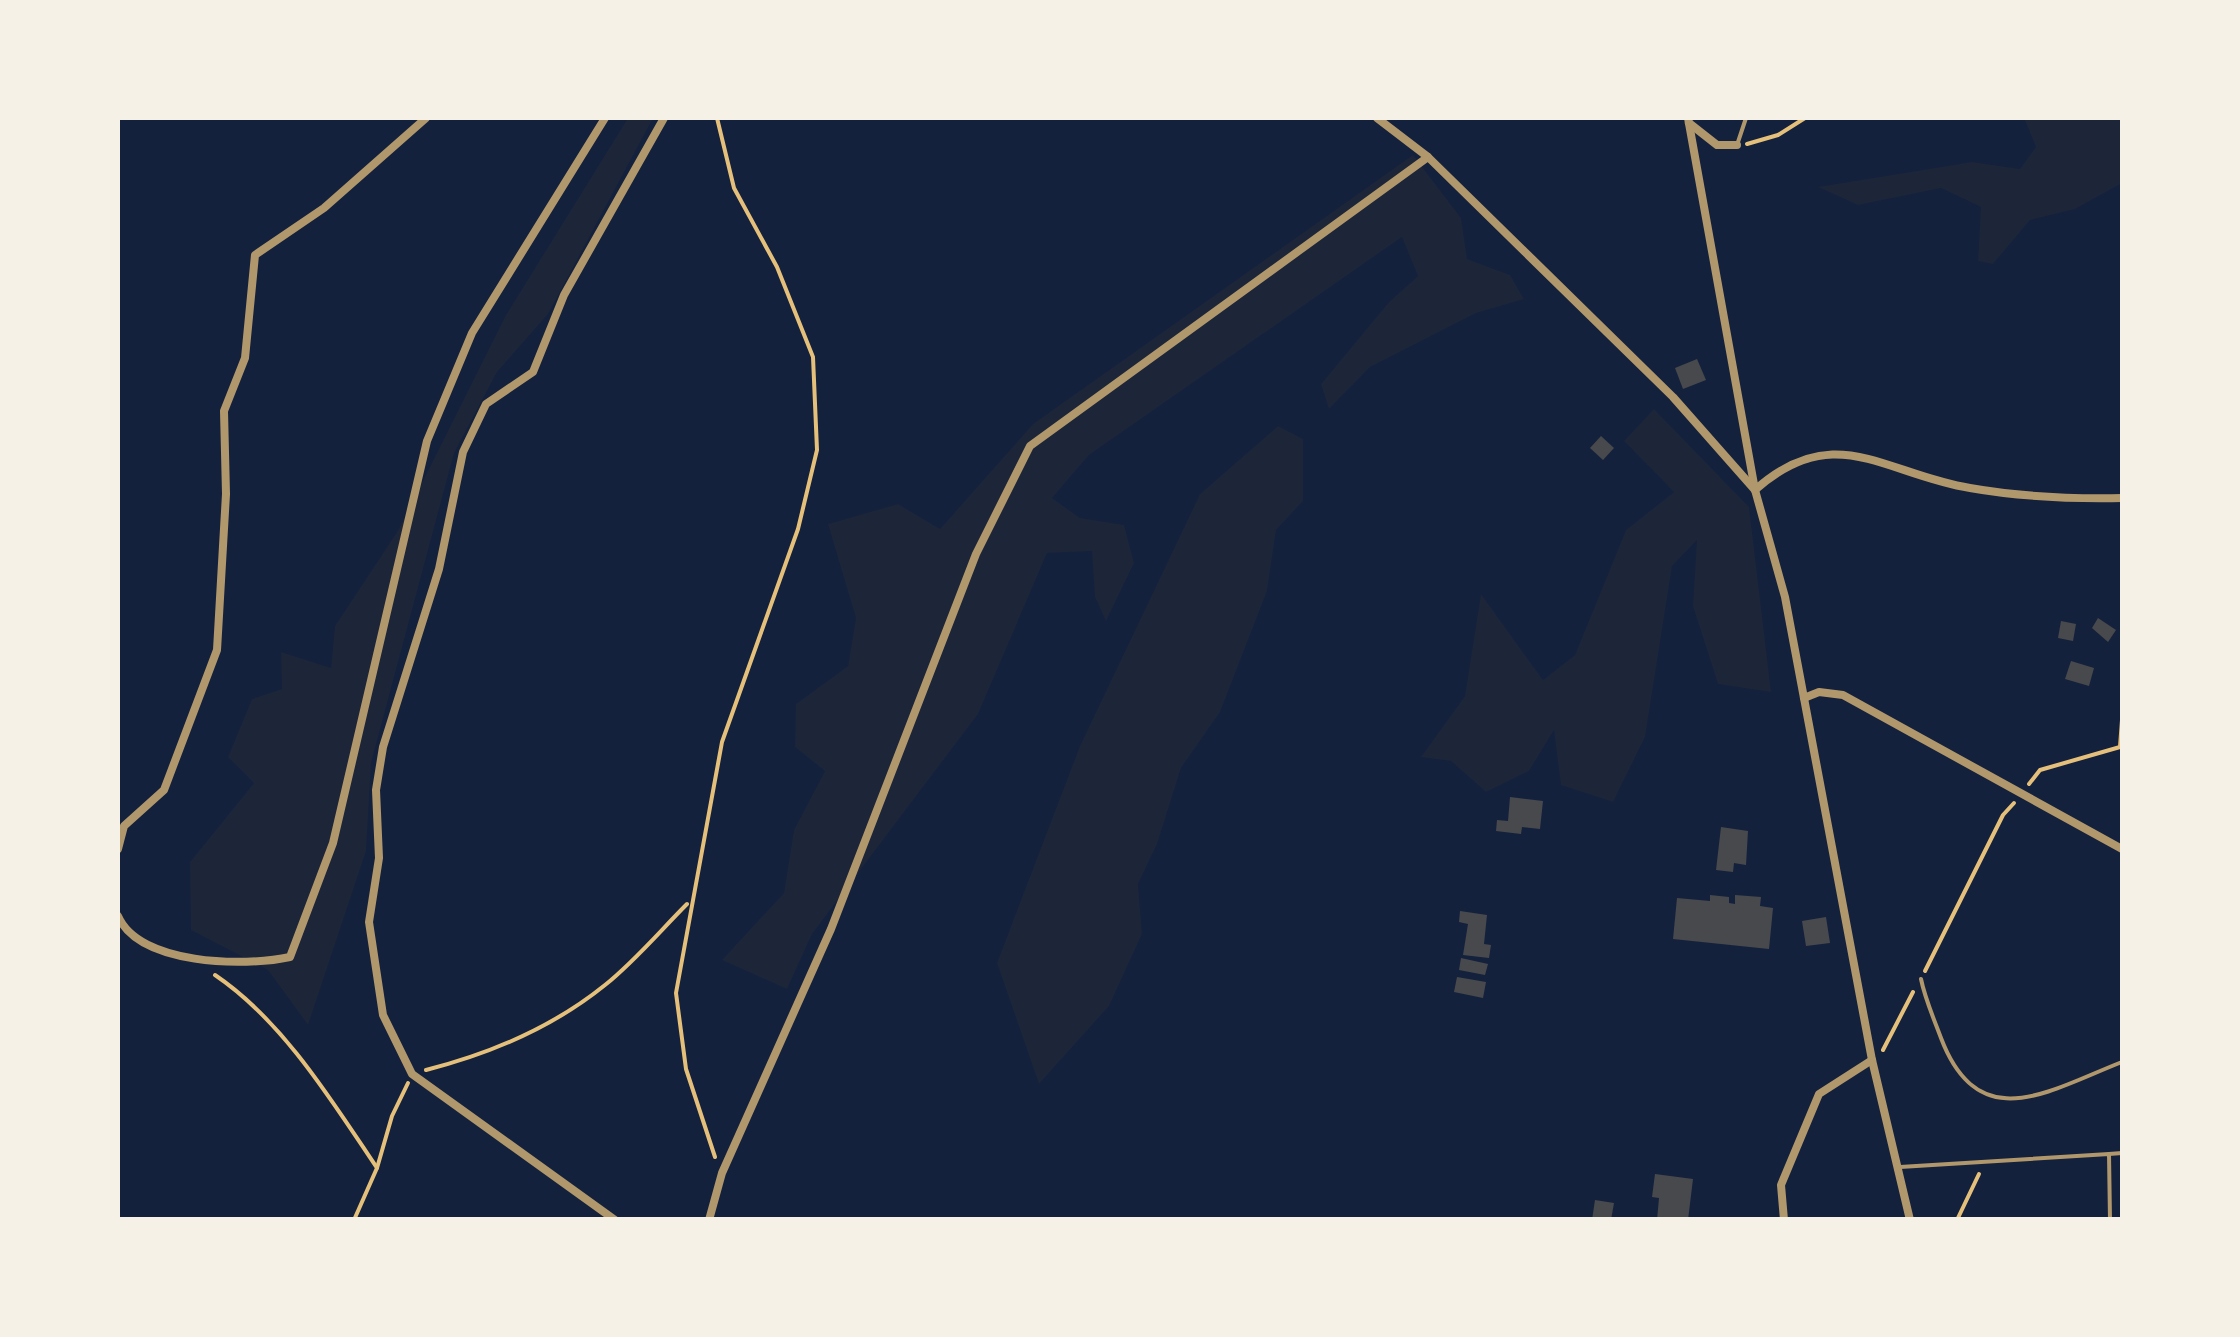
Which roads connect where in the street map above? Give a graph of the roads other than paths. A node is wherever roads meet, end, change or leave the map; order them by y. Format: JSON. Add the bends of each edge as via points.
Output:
{"nodes":[{"id":1,"x":426,"y":118,"type":"edge"},
{"id":2,"x":605,"y":118,"type":"edge"},
{"id":3,"x":664,"y":118,"type":"edge"},
{"id":4,"x":1377,"y":118,"type":"edge"},
{"id":5,"x":1746,"y":118,"type":"edge"},
{"id":6,"x":1688,"y":120,"type":"edge"},
{"id":7,"x":1737,"y":145,"type":"joint"},
{"id":8,"x":1428,"y":158,"type":"junction"},
{"id":9,"x":1755,"y":490,"type":"junction"},
{"id":10,"x":2122,"y":498,"type":"edge"},
{"id":11,"x":1804,"y":698,"type":"junction"},
{"id":12,"x":118,"y":848,"type":"edge"},
{"id":13,"x":2122,"y":848,"type":"edge"},
{"id":14,"x":118,"y":916,"type":"edge"},
{"id":15,"x":1921,"y":979,"type":"road end"},
{"id":16,"x":1872,"y":1060,"type":"junction"},
{"id":17,"x":2122,"y":1062,"type":"edge"},
{"id":18,"x":2122,"y":1153,"type":"edge"},
{"id":19,"x":2109,"y":1154,"type":"junction"},
{"id":20,"x":1897,"y":1167,"type":"junction"},
{"id":21,"x":615,"y":1220,"type":"edge"},
{"id":22,"x":709,"y":1220,"type":"edge"},
{"id":23,"x":1784,"y":1220,"type":"edge"},
{"id":24,"x":1910,"y":1220,"type":"edge"},
{"id":25,"x":2110,"y":1220,"type":"edge"}],
"edges":[{"from":1,"to":12,"type":"street","via":[[324,208],[255,255],[244,358],[224,410],[217,650],[164,790],[124,826]]},
{"from":2,"to":14,"type":"street","via":[[472,333],[427,441],[334,843],[290,957],[190,958],[154,950],[122,927]]},
{"from":3,"to":21,"type":"street","via":[[564,295],[533,372],[486,404],[462,452],[440,569],[396,698],[376,790],[381,833],[369,922],[383,1015],[412,1074]]},
{"from":4,"to":8,"type":"street"},
{"from":5,"to":7,"type":"lane"},
{"from":6,"to":7,"type":"street","via":[[1717,145]]},
{"from":6,"to":9,"type":"street"},
{"from":8,"to":9,"type":"street","via":[[1673,397]]},
{"from":8,"to":22,"type":"street","via":[[1030,446],[976,554],[831,928],[722,1172]]},
{"from":9,"to":10,"type":"street","via":[[1802,457],[1832,452],[1964,487],[2047,499]]},
{"from":9,"to":11,"type":"street"},
{"from":11,"to":13,"type":"street","via":[[1843,695]]},
{"from":11,"to":16,"type":"street"},
{"from":15,"to":17,"type":"lane","via":[[1953,1070],[1998,1100],[2033,1096]]},
{"from":16,"to":20,"type":"street"},
{"from":16,"to":23,"type":"street","via":[[1819,1094],[1782,1185]]},
{"from":18,"to":19,"type":"lane"},
{"from":19,"to":20,"type":"lane"},
{"from":19,"to":25,"type":"lane"},
{"from":20,"to":24,"type":"street"}]}
